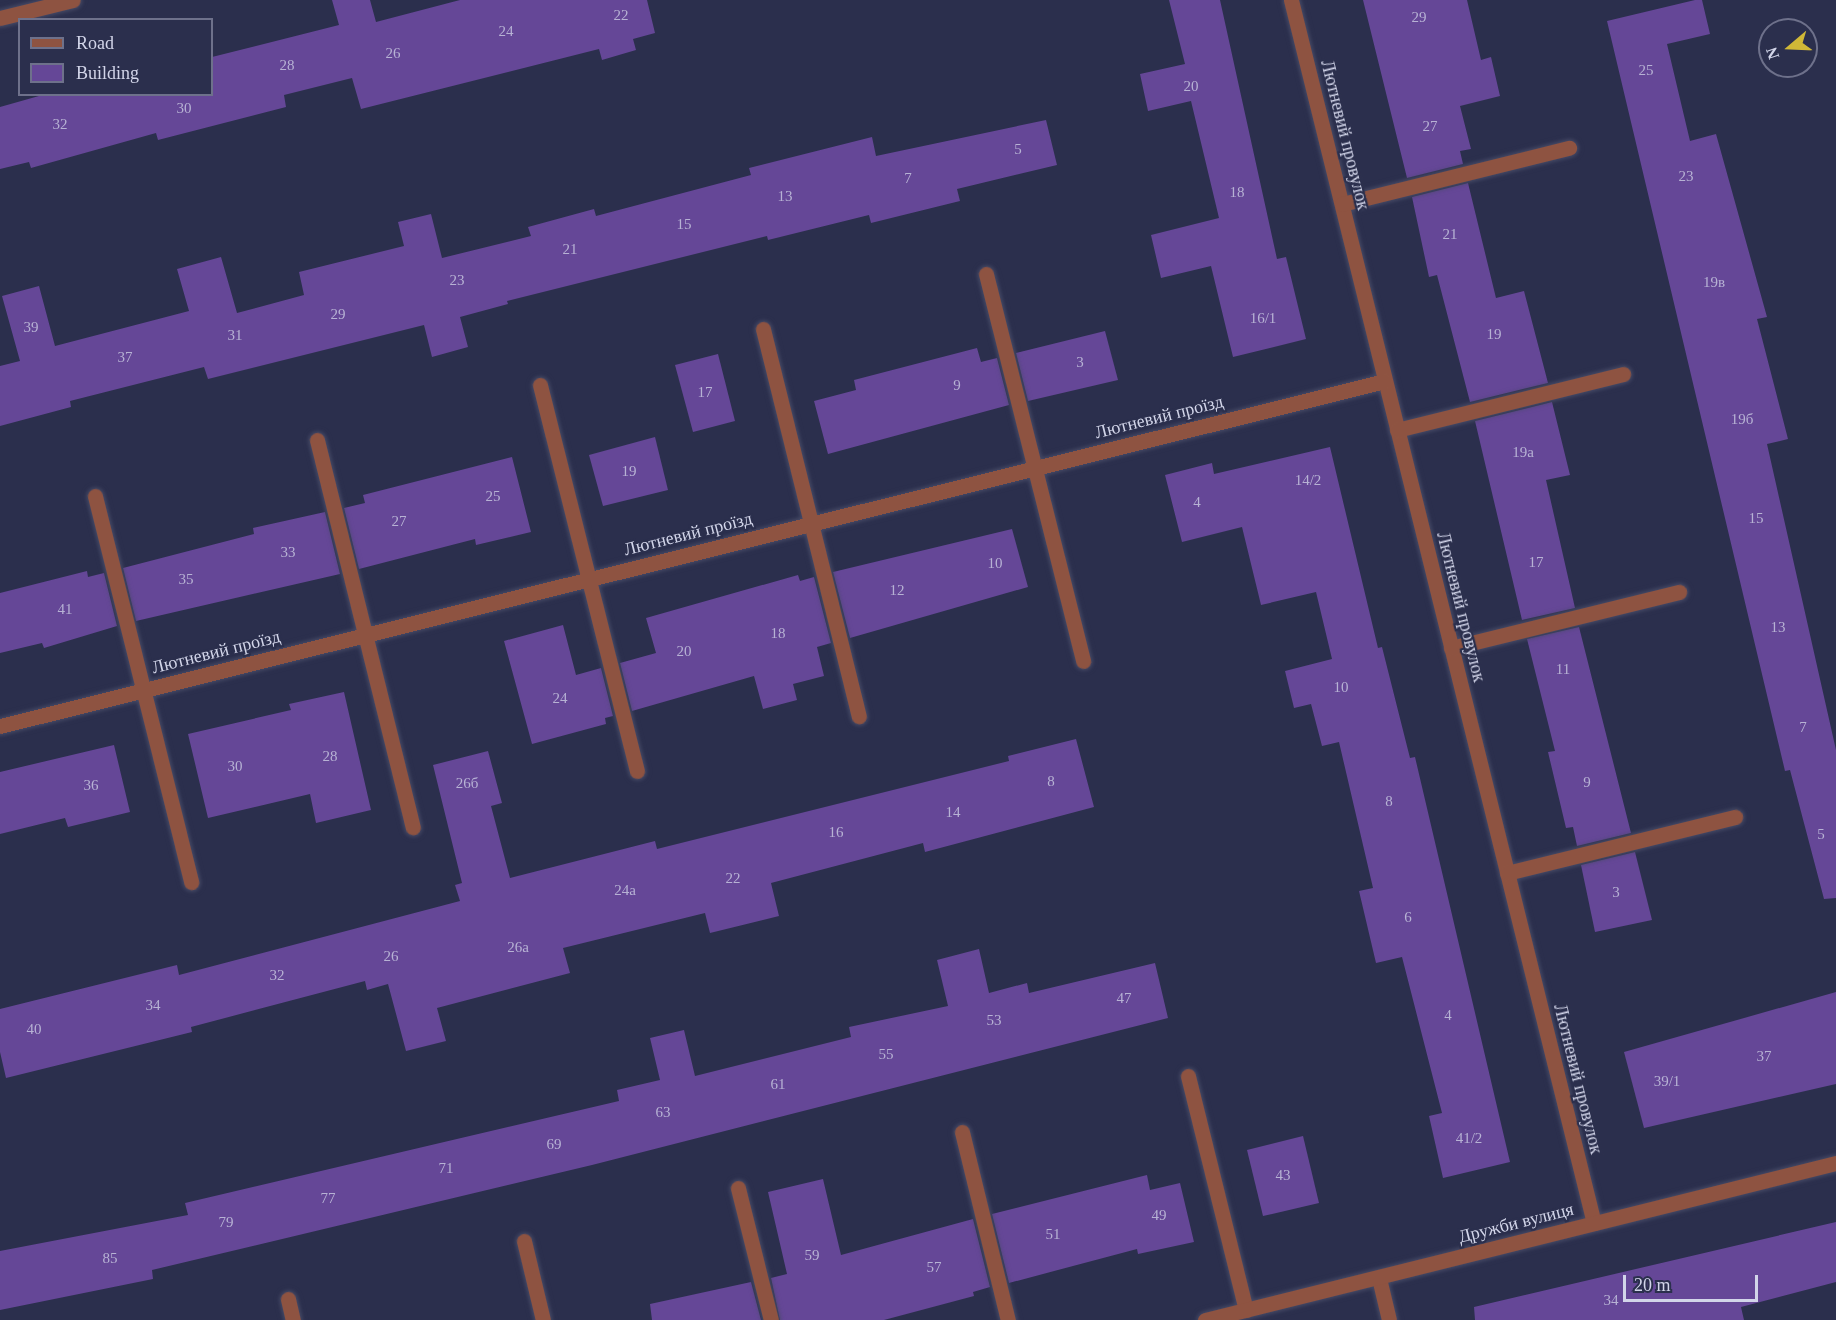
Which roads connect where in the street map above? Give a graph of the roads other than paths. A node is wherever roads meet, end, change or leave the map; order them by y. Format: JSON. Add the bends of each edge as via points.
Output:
{"nodes":[{"id":1,"x":70,"y":0,"type":"edge"},
{"id":2,"x":1291,"y":0,"type":"edge"},
{"id":3,"x":0,"y":18,"type":"edge"},
{"id":4,"x":1569,"y":148,"type":"dead end"},
{"id":5,"x":1342,"y":204,"type":"junction"},
{"id":6,"x":986,"y":274,"type":"dead end"},
{"id":7,"x":763,"y":329,"type":"dead end"},
{"id":8,"x":1623,"y":374,"type":"dead end"},
{"id":9,"x":1385,"y":381,"type":"junction"},
{"id":10,"x":540,"y":385,"type":"dead end"},
{"id":11,"x":1397,"y":430,"type":"junction"},
{"id":12,"x":316,"y":440,"type":"dead end"},
{"id":13,"x":1035,"y":468,"type":"junction"},
{"id":14,"x":95,"y":496,"type":"dead end"},
{"id":15,"x":811,"y":524,"type":"junction"},
{"id":16,"x":589,"y":579,"type":"junction"},
{"id":17,"x":1679,"y":592,"type":"dead end"},
{"id":18,"x":365,"y":635,"type":"junction"},
{"id":19,"x":1452,"y":648,"type":"junction"},
{"id":20,"x":1083,"y":661,"type":"dead end"},
{"id":21,"x":143,"y":690,"type":"junction"},
{"id":22,"x":859,"y":716,"type":"dead end"},
{"id":23,"x":0,"y":726,"type":"edge"},
{"id":24,"x":636,"y":771,"type":"dead end"},
{"id":25,"x":1735,"y":817,"type":"dead end"},
{"id":26,"x":413,"y":827,"type":"dead end"},
{"id":27,"x":1507,"y":873,"type":"junction"},
{"id":28,"x":191,"y":882,"type":"dead end"},
{"id":29,"x":1188,"y":1076,"type":"dead end"},
{"id":30,"x":962,"y":1132,"type":"dead end"},
{"id":31,"x":1836,"y":1163,"type":"edge"},
{"id":32,"x":738,"y":1188,"type":"dead end"},
{"id":33,"x":1594,"y":1223,"type":"junction"},
{"id":34,"x":524,"y":1241,"type":"dead end"},
{"id":35,"x":1379,"y":1278,"type":"junction"},
{"id":36,"x":288,"y":1299,"type":"dead end"},
{"id":37,"x":1246,"y":1310,"type":"junction"},
{"id":38,"x":293,"y":1320,"type":"edge"},
{"id":39,"x":543,"y":1320,"type":"edge"},
{"id":40,"x":771,"y":1320,"type":"edge"},
{"id":41,"x":1008,"y":1320,"type":"edge"},
{"id":42,"x":1205,"y":1320,"type":"edge"},
{"id":43,"x":1389,"y":1320,"type":"edge"}],
"edges":[{"from":1,"to":3,"type":"street"},
{"from":2,"to":5,"type":"street","name":"Лютневий провулок"},
{"from":4,"to":5,"type":"street"},
{"from":5,"to":9,"type":"street","name":"Лютневий провулок"},
{"from":6,"to":13,"type":"street"},
{"from":7,"to":15,"type":"street"},
{"from":8,"to":11,"type":"street"},
{"from":9,"to":11,"type":"street","name":"Лютневий провулок"},
{"from":9,"to":13,"type":"street","name":"Лютневий проїзд"},
{"from":10,"to":16,"type":"street"},
{"from":11,"to":19,"type":"street","name":"Лютневий провулок"},
{"from":12,"to":18,"type":"street"},
{"from":13,"to":15,"type":"street","name":"Лютневий проїзд"},
{"from":13,"to":20,"type":"street"},
{"from":14,"to":21,"type":"street"},
{"from":15,"to":16,"type":"street","name":"Лютневий проїзд"},
{"from":15,"to":22,"type":"street"},
{"from":16,"to":18,"type":"street","name":"Лютневий проїзд"},
{"from":16,"to":24,"type":"street"},
{"from":17,"to":19,"type":"street"},
{"from":18,"to":21,"type":"street","name":"Лютневий проїзд"},
{"from":18,"to":26,"type":"street"},
{"from":19,"to":27,"type":"street","name":"Лютневий провулок"},
{"from":21,"to":23,"type":"street","name":"Лютневий проїзд"},
{"from":21,"to":28,"type":"street"},
{"from":25,"to":27,"type":"street"},
{"from":27,"to":33,"type":"street","name":"Лютневий провулок"},
{"from":29,"to":37,"type":"street"},
{"from":30,"to":41,"type":"street"},
{"from":31,"to":33,"type":"street","name":"Дружби вулиця"},
{"from":32,"to":40,"type":"street"},
{"from":33,"to":35,"type":"street","name":"Дружби вулиця"},
{"from":34,"to":39,"type":"street"},
{"from":35,"to":37,"type":"street","name":"Дружби вулиця"},
{"from":35,"to":43,"type":"street"},
{"from":36,"to":38,"type":"street"},
{"from":37,"to":42,"type":"street","name":"Дружби вулиця"}]}
